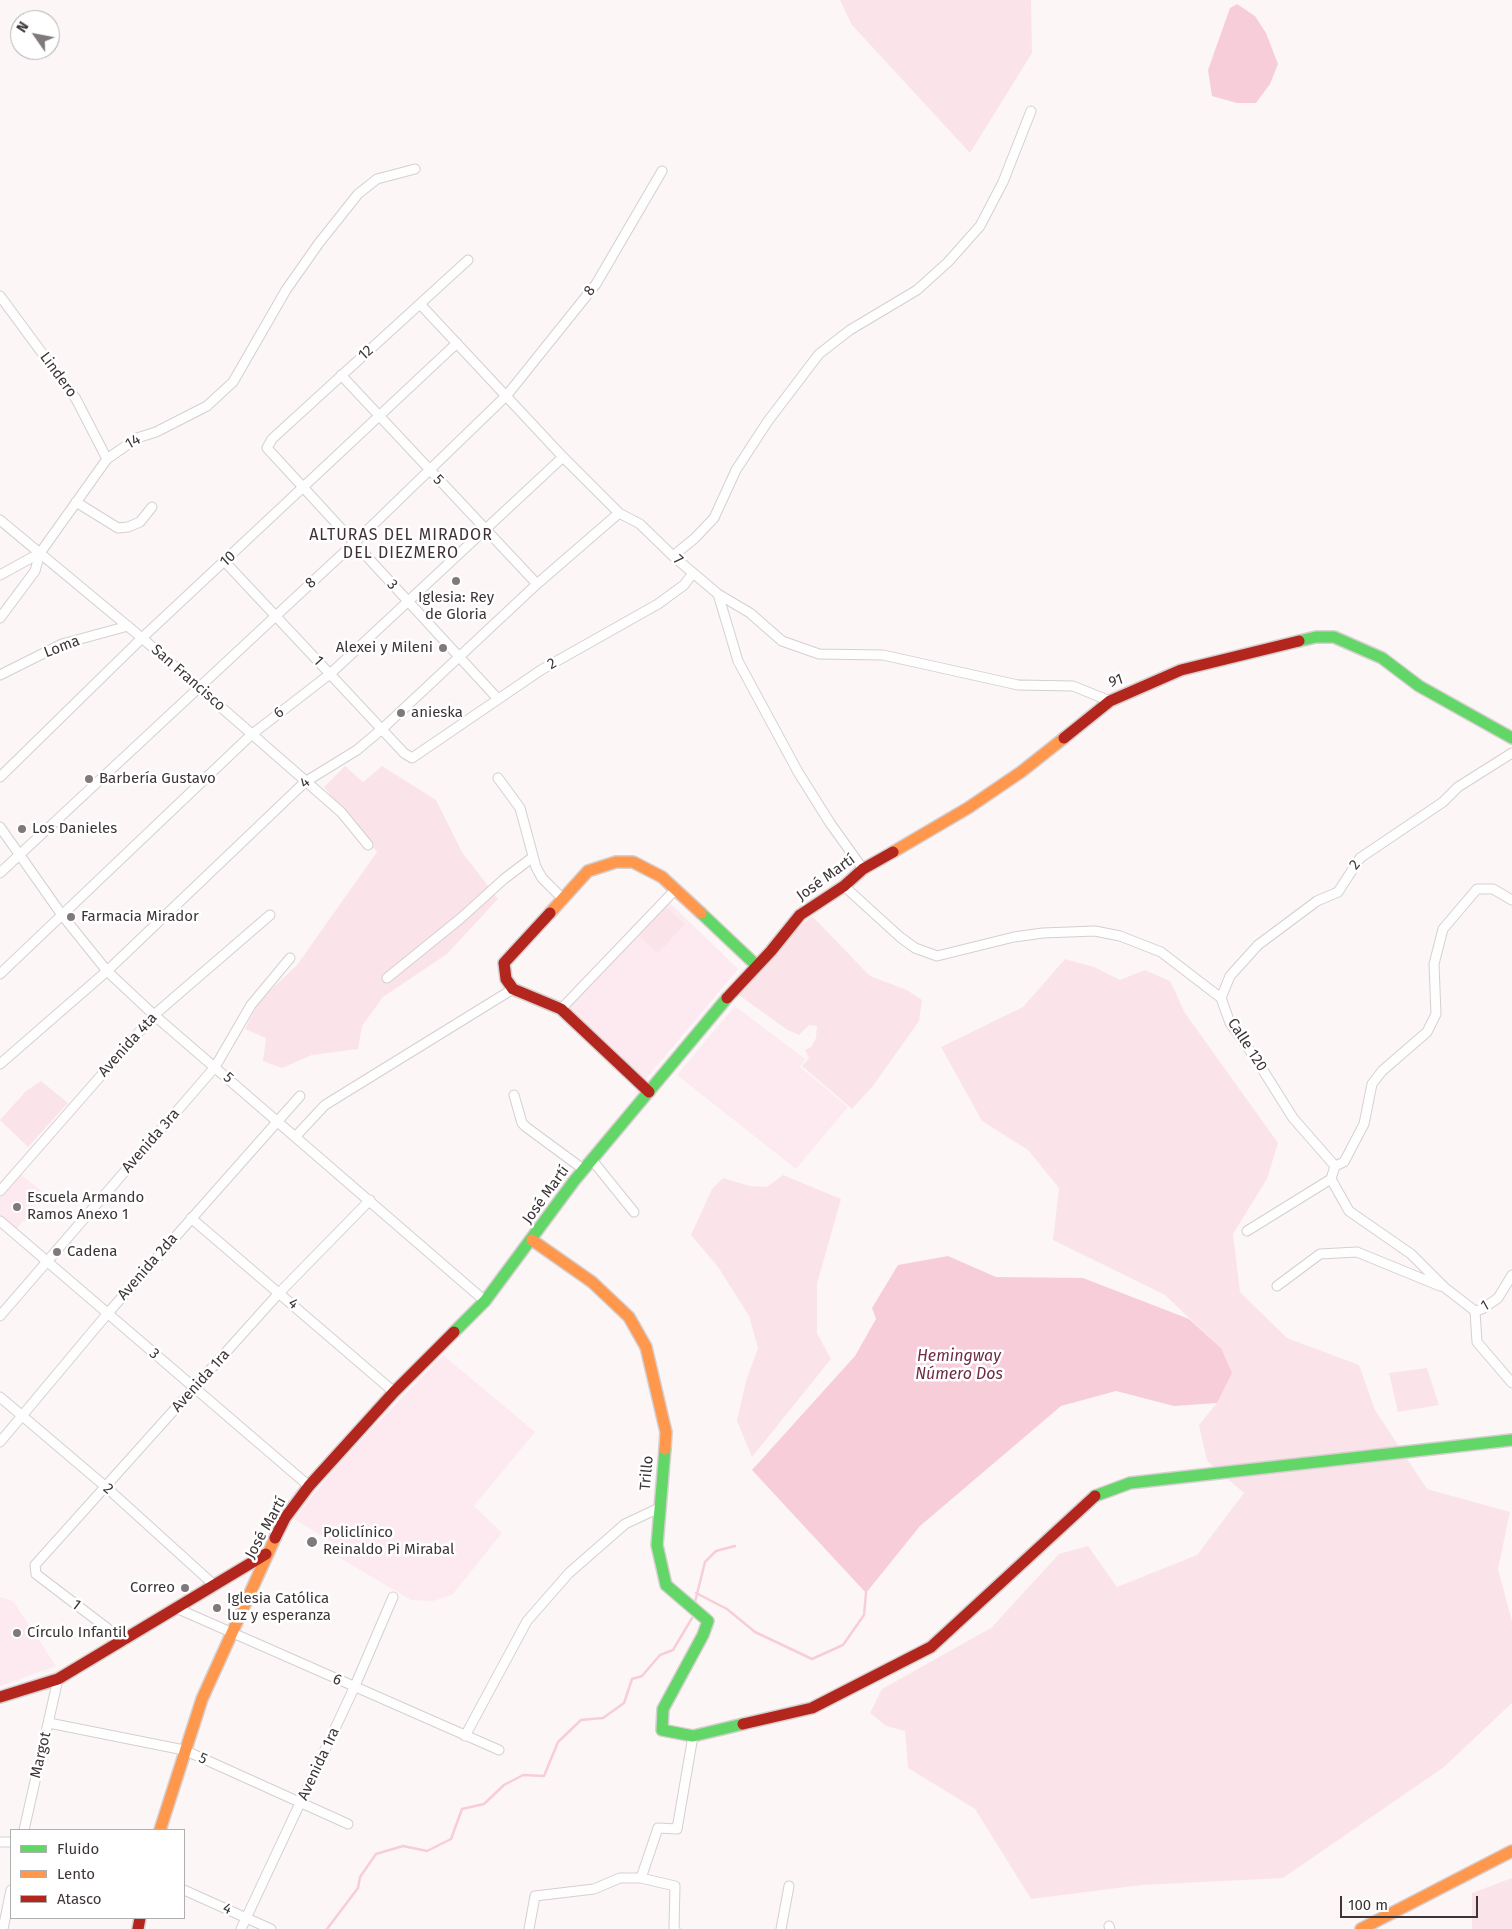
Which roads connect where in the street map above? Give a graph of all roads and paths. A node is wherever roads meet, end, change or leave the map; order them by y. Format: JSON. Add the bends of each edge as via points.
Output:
{"nodes":[{"id":1,"x":1031,"y":111,"type":"dead end"},
{"id":2,"x":415,"y":169,"type":"dead end"},
{"id":3,"x":662,"y":171,"type":"dead end"},
{"id":4,"x":468,"y":260,"type":"dead end"},
{"id":5,"x":0,"y":296,"type":"edge"},
{"id":6,"x":420,"y":304,"type":"junction"},
{"id":7,"x":457,"y":343,"type":"junction"},
{"id":8,"x":340,"y":376,"type":"junction"},
{"id":9,"x":507,"y":395,"type":"junction"},
{"id":10,"x":380,"y":416,"type":"junction"},
{"id":11,"x":267,"y":448,"type":"joint"},
{"id":12,"x":563,"y":457,"type":"junction"},
{"id":13,"x":106,"y":459,"type":"junction"},
{"id":14,"x":429,"y":470,"type":"junction"},
{"id":15,"x":302,"y":488,"type":"junction"},
{"id":16,"x":76,"y":502,"type":"junction"},
{"id":17,"x":152,"y":507,"type":"dead end"},
{"id":18,"x":619,"y":513,"type":"junction"},
{"id":19,"x":0,"y":520,"type":"edge"},
{"id":20,"x":485,"y":529,"type":"junction"},
{"id":21,"x":353,"y":544,"type":"junction"},
{"id":22,"x":40,"y":552,"type":"junction"},
{"id":23,"x":673,"y":556,"type":"junction"},
{"id":24,"x":225,"y":562,"type":"junction"},
{"id":25,"x":693,"y":573,"type":"junction"},
{"id":26,"x":0,"y":575,"type":"edge"},
{"id":27,"x":537,"y":584,"type":"junction"},
{"id":28,"x":718,"y":594,"type":"junction"},
{"id":29,"x":407,"y":601,"type":"junction"},
{"id":30,"x":275,"y":616,"type":"junction"},
{"id":31,"x":0,"y":618,"type":"edge"},
{"id":32,"x":128,"y":626,"type":"junction"},
{"id":33,"x":142,"y":638,"type":"junction"},
{"id":34,"x":458,"y":657,"type":"junction"},
{"id":35,"x":330,"y":674,"type":"junction"},
{"id":36,"x":0,"y":675,"type":"edge"},
{"id":37,"x":198,"y":687,"type":"junction"},
{"id":38,"x":498,"y":699,"type":"junction"},
{"id":39,"x":1110,"y":701,"type":"junction"},
{"id":40,"x":382,"y":729,"type":"junction"},
{"id":41,"x":251,"y":735,"type":"junction"},
{"id":42,"x":1512,"y":738,"type":"edge"},
{"id":43,"x":1512,"y":753,"type":"edge"},
{"id":44,"x":412,"y":758,"type":"joint"},
{"id":45,"x":0,"y":777,"type":"edge"},
{"id":46,"x":498,"y":778,"type":"dead end"},
{"id":47,"x":305,"y":782,"type":"junction"},
{"id":48,"x":0,"y":827,"type":"edge"},
{"id":49,"x":368,"y":845,"type":"dead end"},
{"id":50,"x":20,"y":854,"type":"junction"},
{"id":51,"x":533,"y":857,"type":"junction"},
{"id":52,"x":863,"y":869,"type":"junction"},
{"id":53,"x":0,"y":873,"type":"edge"},
{"id":54,"x":844,"y":886,"type":"junction"},
{"id":55,"x":675,"y":890,"type":"junction"},
{"id":56,"x":563,"y":899,"type":"junction"},
{"id":57,"x":1512,"y":900,"type":"edge"},
{"id":58,"x":62,"y":915,"type":"junction"},
{"id":59,"x":270,"y":915,"type":"dead end"},
{"id":60,"x":290,"y":958,"type":"dead end"},
{"id":61,"x":756,"y":965,"type":"junction"},
{"id":62,"x":107,"y":971,"type":"junction"},
{"id":63,"x":0,"y":974,"type":"edge"},
{"id":64,"x":388,"y":978,"type":"dead end"},
{"id":65,"x":513,"y":989,"type":"junction"},
{"id":66,"x":1221,"y":998,"type":"junction"},
{"id":67,"x":560,"y":1009,"type":"junction"},
{"id":68,"x":154,"y":1015,"type":"junction"},
{"id":69,"x":0,"y":1064,"type":"edge"},
{"id":70,"x":215,"y":1067,"type":"junction"},
{"id":71,"x":649,"y":1092,"type":"junction"},
{"id":72,"x":514,"y":1094,"type":"dead end"},
{"id":73,"x":300,"y":1096,"type":"dead end"},
{"id":74,"x":277,"y":1122,"type":"junction"},
{"id":75,"x":295,"y":1137,"type":"junction"},
{"id":76,"x":592,"y":1160,"type":"junction"},
{"id":77,"x":1335,"y":1166,"type":"junction"},
{"id":78,"x":583,"y":1169,"type":"junction"},
{"id":79,"x":1331,"y":1179,"type":"junction"},
{"id":80,"x":0,"y":1191,"type":"edge"},
{"id":81,"x":370,"y":1200,"type":"junction"},
{"id":82,"x":634,"y":1212,"type":"dead end"},
{"id":83,"x":191,"y":1218,"type":"junction"},
{"id":84,"x":0,"y":1221,"type":"edge"},
{"id":85,"x":1246,"y":1231,"type":"dead end"},
{"id":86,"x":532,"y":1240,"type":"junction"},
{"id":87,"x":46,"y":1261,"type":"junction"},
{"id":88,"x":1511,"y":1282,"type":"edge"},
{"id":89,"x":1277,"y":1286,"type":"dead end"},
{"id":90,"x":1444,"y":1288,"type":"junction"},
{"id":91,"x":280,"y":1293,"type":"junction"},
{"id":92,"x":485,"y":1302,"type":"junction"},
{"id":93,"x":1475,"y":1311,"type":"junction"},
{"id":94,"x":108,"y":1314,"type":"junction"},
{"id":95,"x":0,"y":1316,"type":"edge"},
{"id":96,"x":1512,"y":1383,"type":"edge"},
{"id":97,"x":194,"y":1389,"type":"junction"},
{"id":98,"x":394,"y":1392,"type":"junction"},
{"id":99,"x":0,"y":1397,"type":"edge"},
{"id":100,"x":22,"y":1416,"type":"junction"},
{"id":101,"x":1512,"y":1440,"type":"edge"},
{"id":102,"x":0,"y":1442,"type":"edge"},
{"id":103,"x":309,"y":1486,"type":"junction"},
{"id":104,"x":106,"y":1488,"type":"junction"},
{"id":105,"x":659,"y":1508,"type":"junction"},
{"id":106,"x":266,"y":1554,"type":"junction"},
{"id":107,"x":35,"y":1565,"type":"joint"},
{"id":108,"x":213,"y":1584,"type":"junction"},
{"id":109,"x":393,"y":1597,"type":"dead end"},
{"id":110,"x":176,"y":1608,"type":"junction"},
{"id":111,"x":232,"y":1633,"type":"junction"},
{"id":112,"x":124,"y":1641,"type":"junction"},
{"id":113,"x":58,"y":1679,"type":"junction"},
{"id":114,"x":354,"y":1688,"type":"junction"},
{"id":115,"x":0,"y":1697,"type":"edge"},
{"id":116,"x":48,"y":1723,"type":"junction"},
{"id":117,"x":465,"y":1736,"type":"junction"},
{"id":118,"x":693,"y":1736,"type":"junction"},
{"id":119,"x":184,"y":1750,"type":"junction"},
{"id":120,"x":499,"y":1750,"type":"dead end"},
{"id":121,"x":301,"y":1802,"type":"junction"},
{"id":122,"x":348,"y":1824,"type":"dead end"},
{"id":123,"x":24,"y":1829,"type":"edge"},
{"id":124,"x":160,"y":1829,"type":"edge"},
{"id":125,"x":1512,"y":1851,"type":"edge"},
{"id":126,"x":640,"y":1878,"type":"junction"},
{"id":127,"x":788,"y":1886,"type":"dead end"},
{"id":128,"x":185,"y":1890,"type":"edge"},
{"id":129,"x":10,"y":1895,"type":"edge"},
{"id":130,"x":246,"y":1918,"type":"junction"},
{"id":131,"x":3,"y":1929,"type":"edge"},
{"id":132,"x":241,"y":1929,"type":"edge"},
{"id":133,"x":271,"y":1929,"type":"edge"},
{"id":134,"x":529,"y":1929,"type":"edge"},
{"id":135,"x":676,"y":1929,"type":"edge"},
{"id":136,"x":781,"y":1929,"type":"edge"},
{"id":137,"x":1360,"y":1929,"type":"edge"}],
"edges":[{"from":1,"to":23,"type":"street","via":[[1003,182],[980,226],[917,290],[850,330],[819,354],[736,470],[714,518]]},
{"from":2,"to":13,"type":"street","name":"14","via":[[377,179],[358,194],[286,290],[233,382],[207,406],[137,438]]},
{"from":3,"to":9,"type":"street","name":"8","via":[[596,284]]},
{"from":4,"to":6,"type":"street","name":"12"},
{"from":5,"to":13,"type":"street","name":"Lindero","via":[[76,399]]},
{"from":6,"to":7,"type":"street","name":"7"},
{"from":6,"to":8,"type":"street","name":"12"},
{"from":7,"to":9,"type":"street","name":"7"},
{"from":7,"to":10,"type":"street","name":"10"},
{"from":8,"to":10,"type":"street","name":"5"},
{"from":8,"to":11,"type":"street","name":"12","via":[[272,439]]},
{"from":9,"to":12,"type":"street","name":"7"},
{"from":9,"to":14,"type":"street","name":"8"},
{"from":10,"to":14,"type":"street","name":"5"},
{"from":10,"to":15,"type":"street","name":"10"},
{"from":11,"to":15,"type":"street","name":"3"},
{"from":12,"to":18,"type":"street","name":"7"},
{"from":12,"to":20,"type":"street","name":"6"},
{"from":13,"to":16,"type":"street","name":"14"},
{"from":14,"to":20,"type":"street","name":"5"},
{"from":14,"to":21,"type":"street","name":"8"},
{"from":15,"to":21,"type":"street","name":"3"},
{"from":15,"to":24,"type":"street","name":"10"},
{"from":16,"to":17,"type":"street","via":[[118,528],[140,522]]},
{"from":16,"to":22,"type":"street","name":"14"},
{"from":18,"to":23,"type":"street","name":"7","via":[[640,524]]},
{"from":18,"to":27,"type":"street","name":"4"},
{"from":19,"to":22,"type":"street","name":"San Francisco"},
{"from":20,"to":27,"type":"street","name":"5"},
{"from":20,"to":29,"type":"street","name":"6"},
{"from":21,"to":29,"type":"street","name":"3"},
{"from":21,"to":30,"type":"street","name":"8"},
{"from":22,"to":26,"type":"street"},
{"from":22,"to":31,"type":"street","name":"14","via":[[35,571]]},
{"from":22,"to":32,"type":"street","name":"San Francisco"},
{"from":23,"to":25,"type":"street","name":"7"},
{"from":24,"to":30,"type":"street","name":"1"},
{"from":24,"to":33,"type":"street","name":"10"},
{"from":25,"to":28,"type":"street","name":"7"},
{"from":25,"to":38,"type":"street","name":"2","via":[[684,585],[658,604],[541,670]]},
{"from":27,"to":34,"type":"street","name":"4"},
{"from":28,"to":39,"type":"street","name":"91","via":[[750,613],[782,641],[819,654],[883,655],[1018,685],[1073,686]]},
{"from":28,"to":52,"type":"street","via":[[738,661],[798,772]]},
{"from":29,"to":34,"type":"street","name":"3"},
{"from":29,"to":35,"type":"street","name":"6"},
{"from":30,"to":35,"type":"street","name":"1"},
{"from":30,"to":37,"type":"street","name":"8"},
{"from":32,"to":33,"type":"street","name":"San Francisco"},
{"from":32,"to":36,"type":"street","name":"Loma","via":[[62,644]]},
{"from":33,"to":37,"type":"street","name":"San Francisco"},
{"from":33,"to":45,"type":"street","name":"10"},
{"from":34,"to":38,"type":"street","name":"3"},
{"from":34,"to":40,"type":"street","name":"4"},
{"from":35,"to":40,"type":"street","name":"1"},
{"from":35,"to":41,"type":"street","name":"6"},
{"from":37,"to":41,"type":"street","name":"San Francisco"},
{"from":37,"to":50,"type":"street","name":"8"},
{"from":38,"to":44,"type":"street","name":"2"},
{"from":39,"to":42,"type":"street","name":"91","via":[[1181,670],[1316,637],[1334,637],[1382,658],[1419,686]]},
{"from":39,"to":52,"type":"street","name":"José Martí","via":[[1021,772],[968,808]]},
{"from":40,"to":44,"type":"street","name":"1"},
{"from":40,"to":47,"type":"street","name":"4","via":[[356,750]]},
{"from":41,"to":47,"type":"street","name":"San Francisco"},
{"from":41,"to":58,"type":"street","name":"6"},
{"from":43,"to":66,"type":"street","name":"2","via":[[1458,787],[1443,802],[1360,858],[1338,892],[1318,901],[1258,945],[1230,976]]},
{"from":46,"to":51,"type":"street","via":[[520,808]]},
{"from":47,"to":49,"type":"street","name":"San Francisco","via":[[341,812]]},
{"from":47,"to":62,"type":"street","name":"4"},
{"from":48,"to":50,"type":"street","name":"5"},
{"from":50,"to":53,"type":"street","name":"8"},
{"from":50,"to":58,"type":"street","name":"5"},
{"from":51,"to":56,"type":"street","via":[[542,878]]},
{"from":51,"to":64,"type":"street"},
{"from":52,"to":54,"type":"street","name":"José Martí"},
{"from":54,"to":61,"type":"street","name":"José Martí","via":[[800,915],[772,951]]},
{"from":54,"to":66,"type":"street","via":[[900,937],[915,948],[937,956],[1014,937],[1095,931],[1120,936],[1160,952]]},
{"from":55,"to":56,"type":"street","via":[[662,877],[633,862],[616,862],[588,872]]},
{"from":55,"to":61,"type":"street"},
{"from":55,"to":67,"type":"street"},
{"from":56,"to":65,"type":"street","via":[[504,963],[506,979]]},
{"from":57,"to":77,"type":"street","via":[[1493,889],[1477,889],[1443,929],[1434,964],[1436,1014],[1427,1032],[1382,1071],[1372,1084],[1364,1124],[1348,1157]]},
{"from":58,"to":62,"type":"street","name":"5"},
{"from":58,"to":63,"type":"street","name":"6"},
{"from":59,"to":68,"type":"street","name":"Avenida 4ta"},
{"from":60,"to":70,"type":"street","name":"Avenida 3ra","via":[[251,1005]]},
{"from":61,"to":71,"type":"street","name":"José Martí"},
{"from":62,"to":68,"type":"street","name":"5"},
{"from":62,"to":69,"type":"street","name":"4"},
{"from":65,"to":67,"type":"street"},
{"from":65,"to":75,"type":"street","via":[[326,1105]]},
{"from":66,"to":77,"type":"street","name":"Calle 120","via":[[1230,1023],[1293,1118]]},
{"from":67,"to":71,"type":"street"},
{"from":68,"to":70,"type":"street","name":"5"},
{"from":68,"to":80,"type":"street","name":"Avenida 4ta"},
{"from":70,"to":74,"type":"street","name":"5"},
{"from":70,"to":87,"type":"street","name":"Avenida 3ra"},
{"from":71,"to":76,"type":"street","name":"José Martí"},
{"from":72,"to":78,"type":"street","via":[[526,1128]]},
{"from":73,"to":74,"type":"street","name":"Avenida 2da"},
{"from":74,"to":75,"type":"street","name":"5"},
{"from":74,"to":83,"type":"street","name":"Avenida 2da"},
{"from":75,"to":81,"type":"street","name":"5"},
{"from":76,"to":78,"type":"street","name":"José Martí"},
{"from":76,"to":82,"type":"street"},
{"from":77,"to":79,"type":"street"},
{"from":78,"to":86,"type":"street","name":"José Martí"},
{"from":79,"to":85,"type":"street"},
{"from":79,"to":90,"type":"street","via":[[1349,1211],[1411,1254]]},
{"from":81,"to":91,"type":"street","name":"Avenida 1ra"},
{"from":81,"to":92,"type":"street","name":"5"},
{"from":83,"to":91,"type":"street","name":"4"},
{"from":83,"to":94,"type":"street","name":"Avenida 2da"},
{"from":84,"to":87,"type":"street","name":"3"},
{"from":86,"to":92,"type":"street","name":"José Martí"},
{"from":86,"to":105,"type":"street","name":"Trillo","via":[[592,1282],[629,1317],[646,1348],[666,1432]]},
{"from":87,"to":94,"type":"street","name":"3"},
{"from":87,"to":95,"type":"street","name":"Avenida 3ra"},
{"from":88,"to":93,"type":"street","name":"1","via":[[1498,1298]]},
{"from":89,"to":90,"type":"street","via":[[1320,1254],[1357,1252]]},
{"from":90,"to":93,"type":"street"},
{"from":91,"to":97,"type":"street","name":"Avenida 1ra"},
{"from":91,"to":98,"type":"street","name":"4"},
{"from":92,"to":98,"type":"street","name":"José Martí"},
{"from":93,"to":96,"type":"street","via":[[1477,1342]]},
{"from":94,"to":97,"type":"street","name":"3"},
{"from":94,"to":100,"type":"street","name":"Avenida 2da"},
{"from":97,"to":103,"type":"street","name":"3"},
{"from":97,"to":104,"type":"street","name":"Avenida 1ra"},
{"from":98,"to":103,"type":"street","name":"José Martí"},
{"from":99,"to":100,"type":"street","name":"2"},
{"from":100,"to":102,"type":"street","name":"Avenida 2da"},
{"from":100,"to":104,"type":"street","name":"2"},
{"from":101,"to":118,"type":"street","via":[[1130,1482],[1110,1489],[1090,1499],[931,1647],[812,1708]]},
{"from":103,"to":106,"type":"street","name":"José Martí","via":[[285,1518]]},
{"from":104,"to":107,"type":"street","name":"Avenida 1ra"},
{"from":104,"to":108,"type":"street","name":"2"},
{"from":105,"to":117,"type":"street","via":[[625,1524],[569,1573],[527,1621]]},
{"from":105,"to":118,"type":"street","name":"Trillo","via":[[657,1545],[666,1585],[708,1621],[704,1635],[662,1709],[662,1730]]},
{"from":106,"to":108,"type":"street"},
{"from":106,"to":111,"type":"street","name":"José Martí"},
{"from":107,"to":112,"type":"street","name":"1","via":[[36,1574]]},
{"from":108,"to":110,"type":"street"},
{"from":109,"to":114,"type":"street","name":"Avenida 1ra"},
{"from":110,"to":111,"type":"street","name":"6"},
{"from":110,"to":112,"type":"street"},
{"from":111,"to":114,"type":"street","name":"6"},
{"from":111,"to":119,"type":"street","name":"José Martí","via":[[202,1699]]},
{"from":112,"to":113,"type":"street"},
{"from":113,"to":115,"type":"street"},
{"from":113,"to":116,"type":"street","name":"Margot"},
{"from":114,"to":117,"type":"street","name":"6"},
{"from":114,"to":121,"type":"street","name":"Avenida 1ra"},
{"from":116,"to":119,"type":"street","name":"5"},
{"from":116,"to":123,"type":"street","name":"Margot"},
{"from":117,"to":120,"type":"street","name":"6"},
{"from":118,"to":126,"type":"street","via":[[677,1829],[658,1828]]},
{"from":119,"to":121,"type":"street","name":"5"},
{"from":119,"to":124,"type":"street","name":"José Martí"},
{"from":121,"to":122,"type":"street","name":"5"},
{"from":121,"to":130,"type":"street","name":"Avenida 1ra"},
{"from":125,"to":137,"type":"street"},
{"from":126,"to":134,"type":"street","via":[[620,1878],[594,1889],[535,1896]]},
{"from":126,"to":135,"type":"street","via":[[675,1886]]},
{"from":127,"to":136,"type":"street"},
{"from":128,"to":130,"type":"street","name":"4"},
{"from":129,"to":131,"type":"street"},
{"from":130,"to":132,"type":"street","name":"Avenida 1ra"},
{"from":130,"to":133,"type":"street","name":"4"}]}
